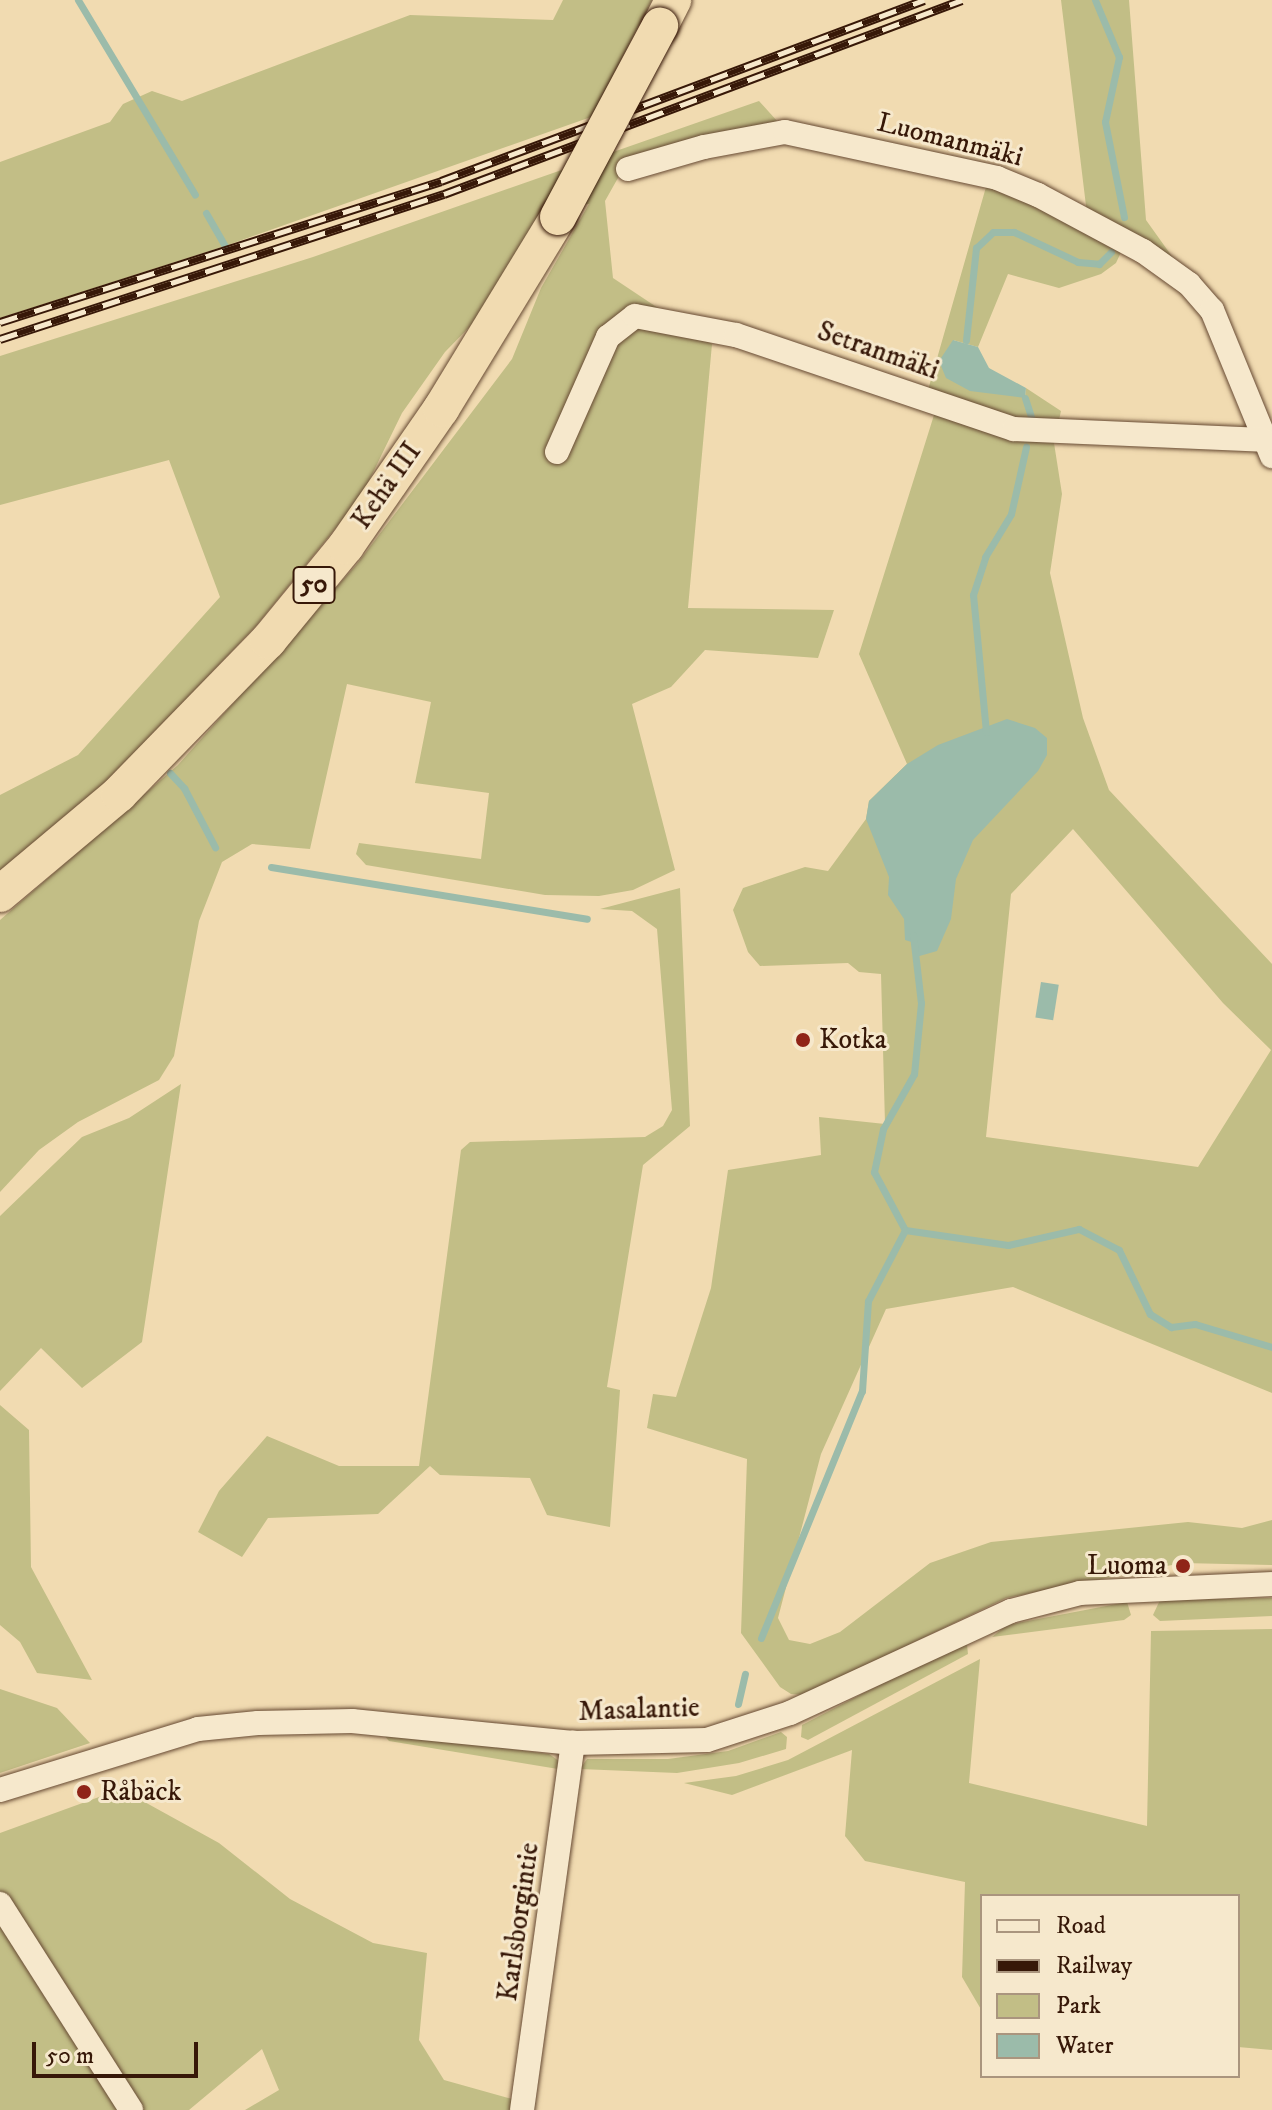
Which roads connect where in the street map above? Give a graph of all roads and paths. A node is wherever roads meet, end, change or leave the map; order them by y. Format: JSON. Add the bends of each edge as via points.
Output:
{"nodes":[{"id":1,"x":667,"y":13,"type":"edge"},
{"id":2,"x":628,"y":169,"type":"dead end"},
{"id":3,"x":1267,"y":448,"type":"edge"},
{"id":4,"x":557,"y":452,"type":"dead end"},
{"id":5,"x":0,"y":894,"type":"edge"},
{"id":6,"x":1272,"y":1584,"type":"edge"},
{"id":7,"x":573,"y":1743,"type":"junction"},
{"id":8,"x":0,"y":1790,"type":"edge"},
{"id":9,"x":0,"y":1904,"type":"edge"},
{"id":10,"x":131,"y":2110,"type":"edge"},
{"id":11,"x":522,"y":2110,"type":"edge"}],
"edges":[{"from":1,"to":5,"type":"highway","name":"Kehä III","number":"50","bridge":true,"via":[[558,217],[441,409],[346,546],[268,641],[119,794]]},
{"from":2,"to":3,"type":"street","name":"Luomanmäki","via":[[785,132],[997,178],[1038,195],[1143,251],[1189,284],[1212,310]]},
{"from":3,"to":4,"type":"street","name":"Setranmäki","via":[[1014,429],[736,335],[635,316],[608,337]]},
{"from":6,"to":7,"type":"street","name":"Masalantie","via":[[1080,1593],[1011,1611],[790,1713],[707,1740]]},
{"from":7,"to":8,"type":"street","name":"Masalantie","via":[[352,1721],[258,1723],[198,1729],[80,1761]]},
{"from":7,"to":11,"type":"street","name":"Karlsborgintie"},
{"from":9,"to":10,"type":"street"}]}
